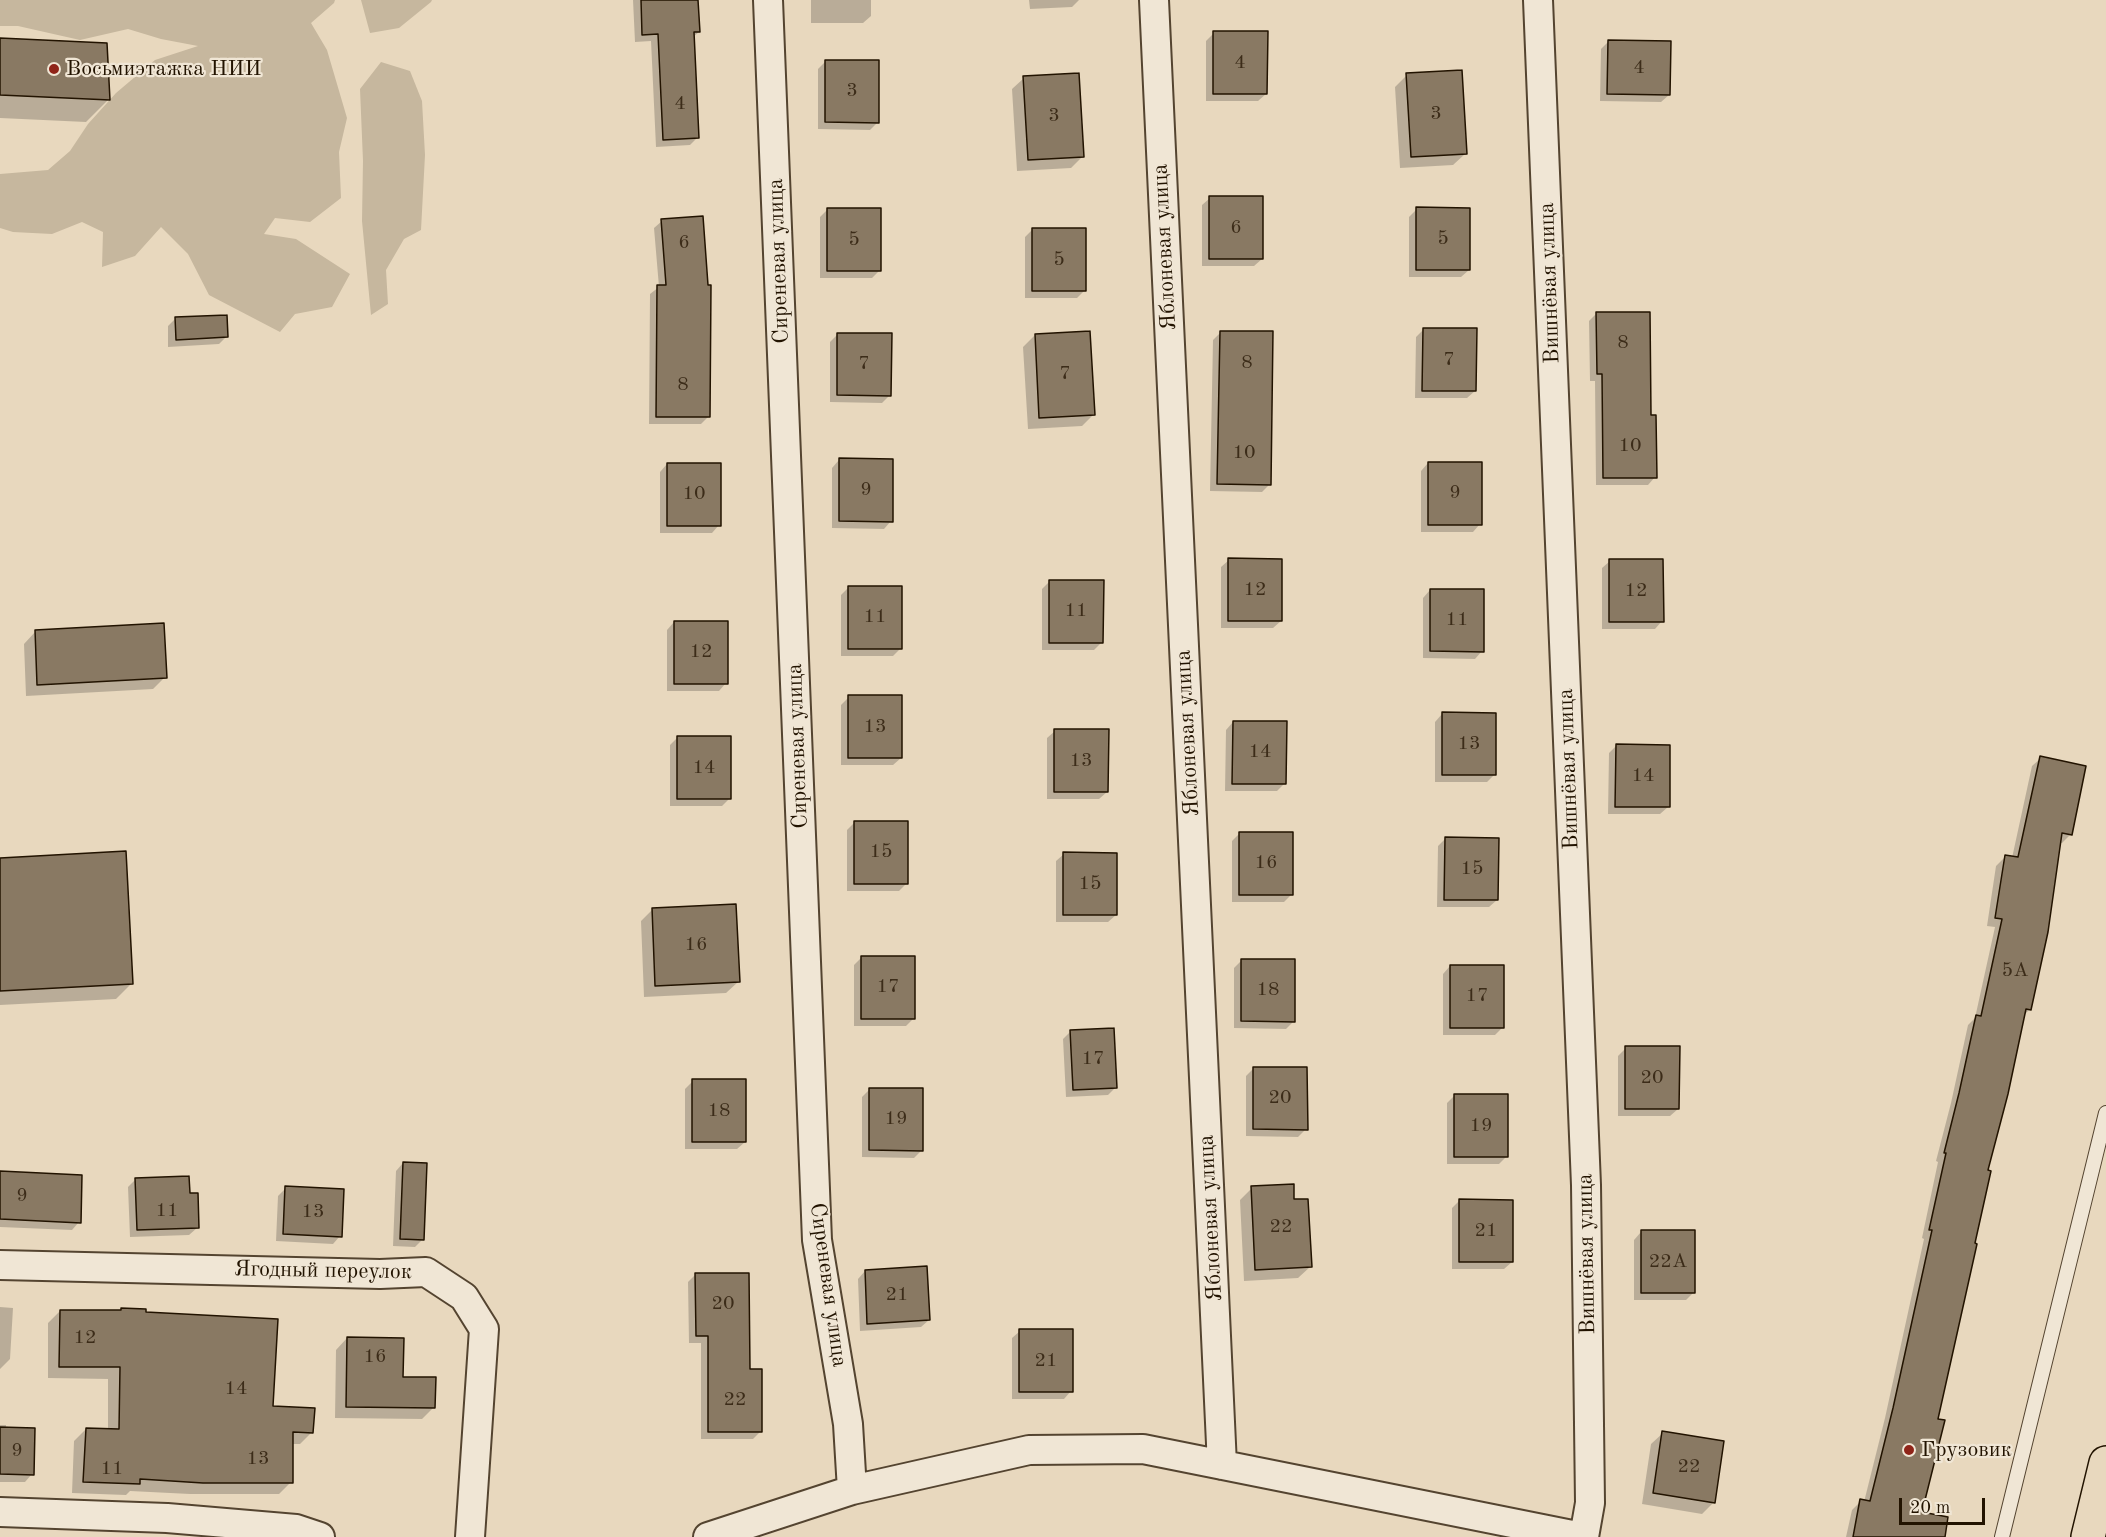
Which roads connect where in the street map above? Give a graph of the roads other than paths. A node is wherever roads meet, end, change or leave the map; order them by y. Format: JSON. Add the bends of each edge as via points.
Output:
{"nodes":[{"id":1,"x":768,"y":0,"type":"edge"},
{"id":2,"x":1154,"y":0,"type":"edge"},
{"id":3,"x":1538,"y":0,"type":"edge"},
{"id":4,"x":2106,"y":1113,"type":"edge"},
{"id":5,"x":0,"y":1265,"type":"edge"},
{"id":6,"x":2106,"y":1463,"type":"edge"},
{"id":7,"x":1222,"y":1465,"type":"junction"},
{"id":8,"x":852,"y":1490,"type":"junction"},
{"id":9,"x":0,"y":1512,"type":"edge"},
{"id":10,"x":320,"y":1537,"type":"edge"},
{"id":11,"x":470,"y":1537,"type":"edge"},
{"id":12,"x":708,"y":1537,"type":"edge"},
{"id":13,"x":1583,"y":1537,"type":"edge"},
{"id":14,"x":2002,"y":1537,"type":"edge"},
{"id":15,"x":2088,"y":1537,"type":"edge"}],
"edges":[{"from":1,"to":8,"type":"street","name":"Сиреневая улица","via":[[817,1240],[848,1424]]},
{"from":2,"to":7,"type":"street","name":"Яблоневая улица"},
{"from":3,"to":13,"type":"street","name":"Вишнёвая улица","via":[[1586,1185],[1590,1503]]},
{"from":4,"to":14,"type":"lane"},
{"from":5,"to":11,"type":"street","name":"Ягодный переулок","via":[[426,1272],[464,1297],[484,1329]]},
{"from":6,"to":15,"type":"highway"},
{"from":7,"to":8,"type":"street","via":[[1143,1449],[1029,1450]]},
{"from":7,"to":13,"type":"street"},
{"from":8,"to":12,"type":"street","via":[[773,1521]]},
{"from":9,"to":10,"type":"street","via":[[166,1518],[296,1529]]}]}
